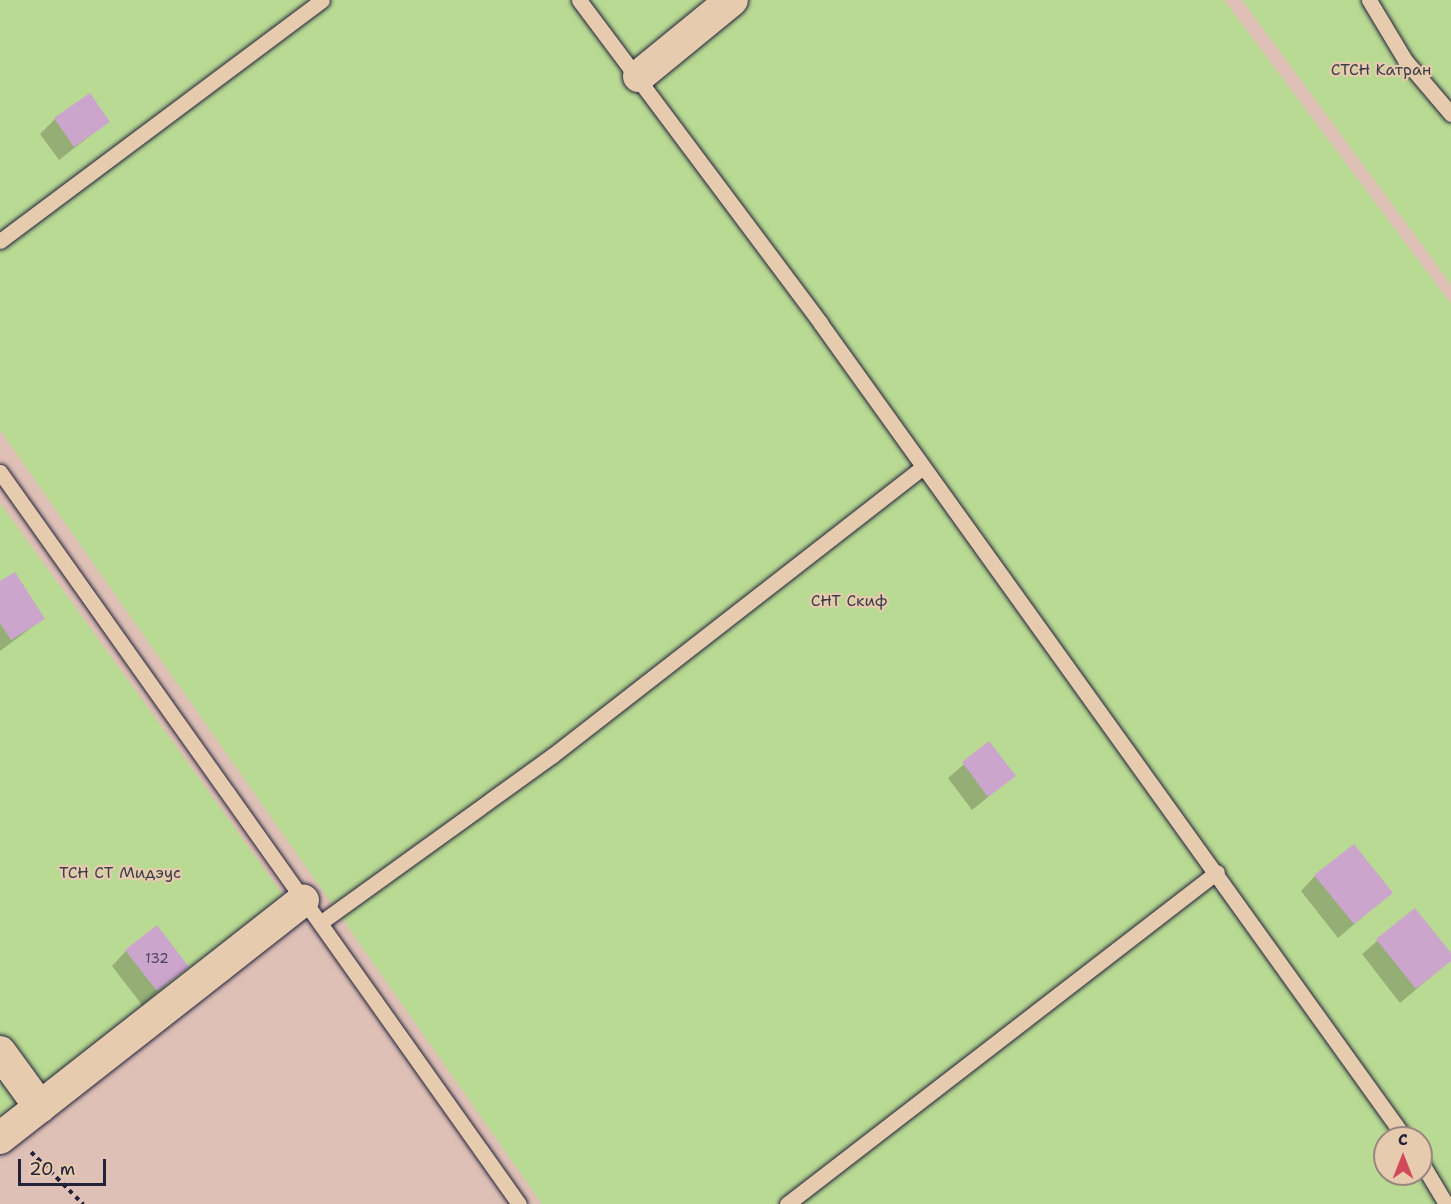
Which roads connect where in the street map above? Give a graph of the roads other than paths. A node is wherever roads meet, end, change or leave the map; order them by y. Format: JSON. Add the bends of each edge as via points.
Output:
{"nodes":[{"id":1,"x":322,"y":0,"type":"edge"},
{"id":2,"x":579,"y":0,"type":"edge"},
{"id":3,"x":732,"y":0,"type":"edge"},
{"id":4,"x":1369,"y":0,"type":"edge"},
{"id":5,"x":639,"y":76,"type":"junction"},
{"id":6,"x":1451,"y":114,"type":"edge"},
{"id":7,"x":0,"y":241,"type":"edge"},
{"id":8,"x":922,"y":468,"type":"junction"},
{"id":9,"x":0,"y":472,"type":"edge"},
{"id":10,"x":1217,"y":872,"type":"junction"},
{"id":11,"x":312,"y":911,"type":"junction"},
{"id":12,"x":0,"y":1052,"type":"edge"},
{"id":13,"x":40,"y":1107,"type":"junction"},
{"id":14,"x":1397,"y":1126,"type":"edge"},
{"id":15,"x":5,"y":1134,"type":"edge"},
{"id":16,"x":1433,"y":1182,"type":"edge"},
{"id":17,"x":519,"y":1204,"type":"edge"},
{"id":18,"x":787,"y":1204,"type":"edge"},
{"id":19,"x":1446,"y":1204,"type":"edge"}],
"edges":[{"from":1,"to":7,"type":"lane"},
{"from":2,"to":5,"type":"lane"},
{"from":3,"to":5,"type":"street"},
{"from":4,"to":6,"type":"lane","via":[[1406,60]]},
{"from":5,"to":8,"type":"lane"},
{"from":8,"to":10,"type":"lane"},
{"from":8,"to":11,"type":"lane","via":[[553,755]]},
{"from":9,"to":11,"type":"lane"},
{"from":10,"to":14,"type":"lane"},
{"from":10,"to":18,"type":"lane"},
{"from":11,"to":13,"type":"street"},
{"from":11,"to":17,"type":"lane"},
{"from":12,"to":13,"type":"street"},
{"from":13,"to":15,"type":"street"},
{"from":16,"to":19,"type":"lane"}]}
